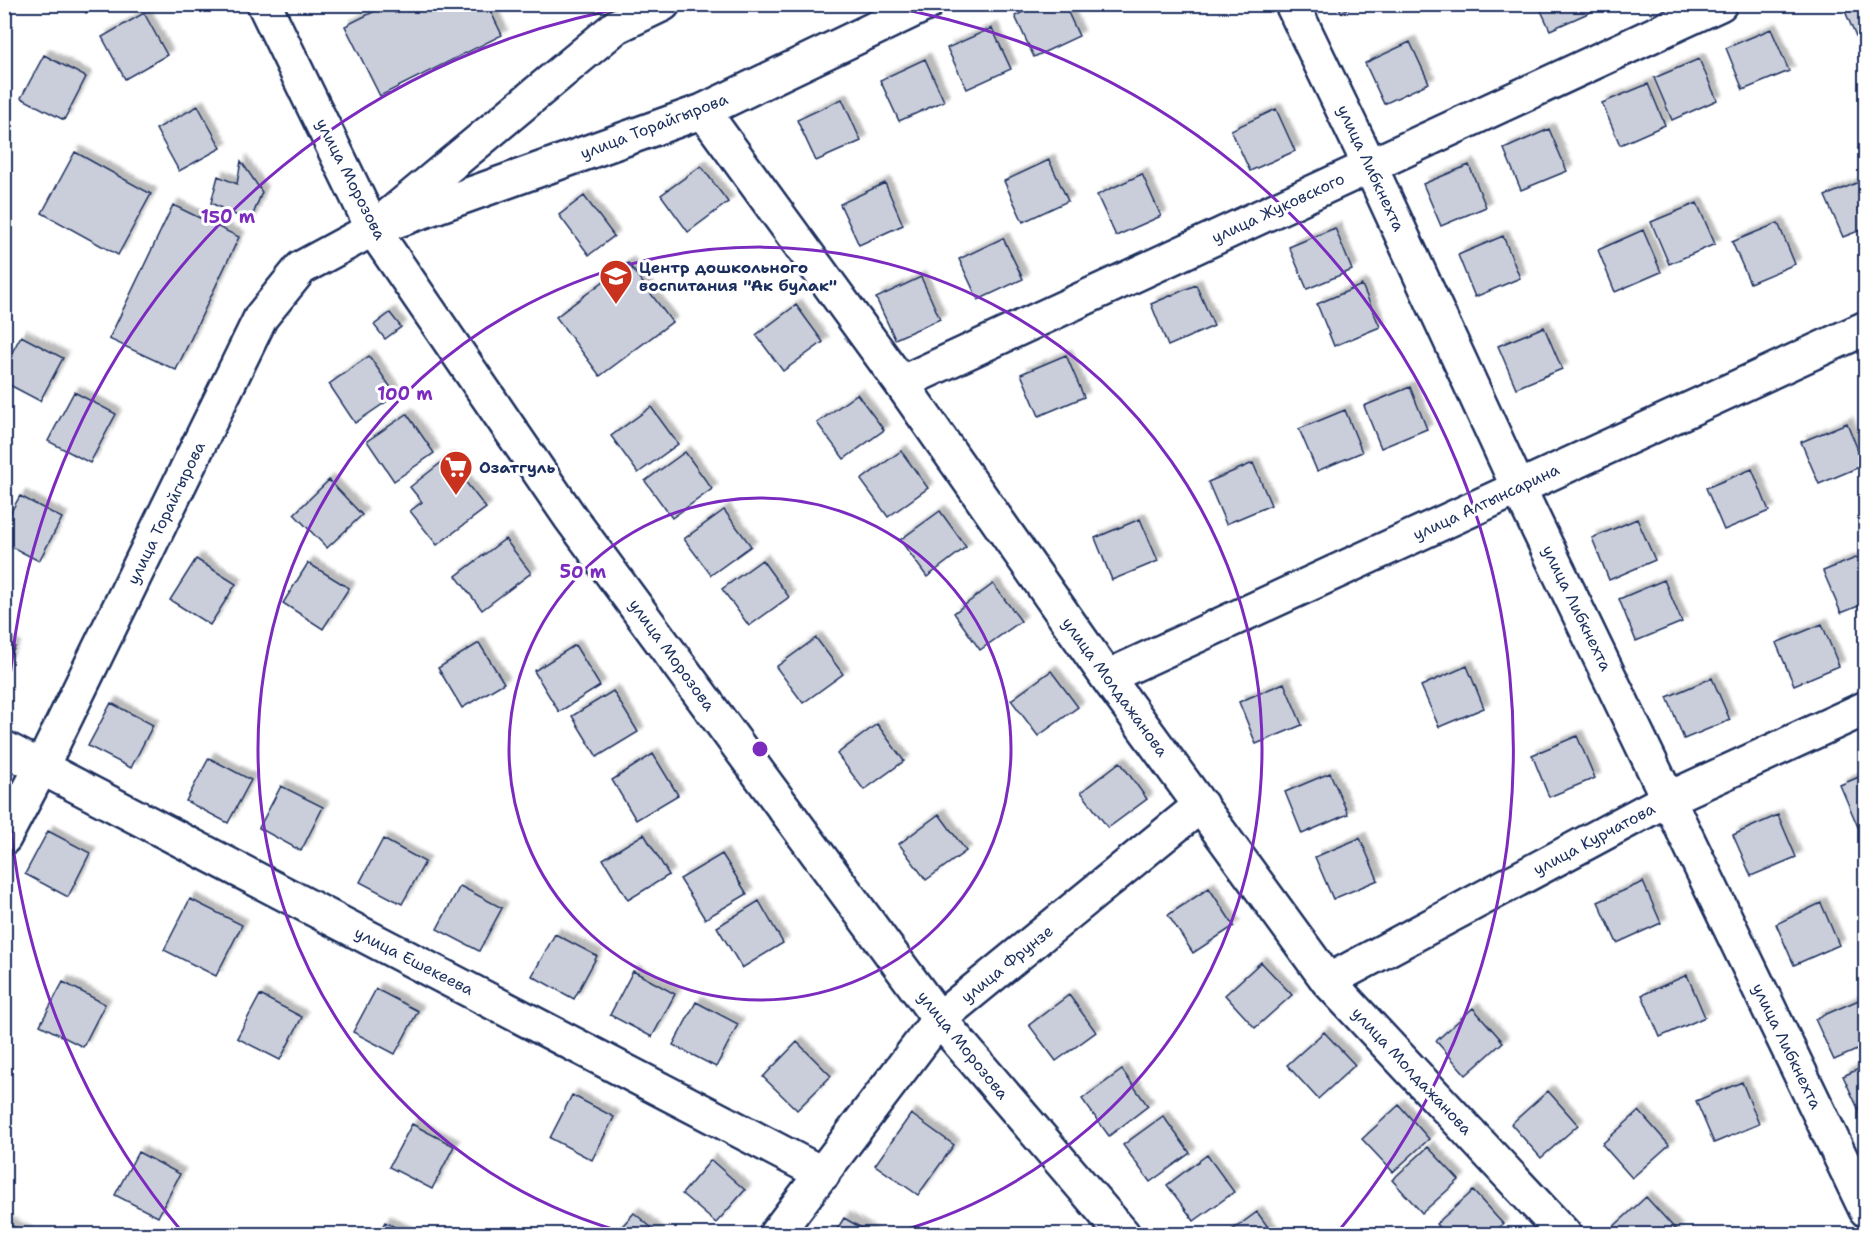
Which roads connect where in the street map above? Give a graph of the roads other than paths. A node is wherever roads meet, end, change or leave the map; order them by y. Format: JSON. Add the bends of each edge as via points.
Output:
{"nodes":[{"id":1,"x":264,"y":4,"type":"edge"},
{"id":2,"x":663,"y":4,"type":"edge"},
{"id":3,"x":926,"y":4,"type":"edge"},
{"id":4,"x":1292,"y":4,"type":"edge"},
{"id":5,"x":1720,"y":4,"type":"edge"},
{"id":6,"x":703,"y":111,"type":"junction"},
{"id":7,"x":1370,"y":166,"type":"junction"},
{"id":8,"x":374,"y":229,"type":"junction"},
{"id":9,"x":1866,"y":328,"type":"edge"},
{"id":10,"x":901,"y":382,"type":"junction"},
{"id":11,"x":1518,"y":487,"type":"junction"},
{"id":12,"x":1107,"y":677,"type":"junction"},
{"id":13,"x":1866,"y":708,"type":"edge"},
{"id":14,"x":4,"y":748,"type":"edge"},
{"id":15,"x":42,"y":768,"type":"junction"},
{"id":16,"x":1668,"y":799,"type":"junction"},
{"id":17,"x":1201,"y":805,"type":"junction"},
{"id":18,"x":4,"y":838,"type":"edge"},
{"id":19,"x":1328,"y":981,"type":"junction"},
{"id":20,"x":939,"y":1019,"type":"junction"},
{"id":21,"x":823,"y":1174,"type":"junction"},
{"id":22,"x":1866,"y":1210,"type":"edge"},
{"id":23,"x":776,"y":1234,"type":"edge"},
{"id":24,"x":1123,"y":1234,"type":"edge"},
{"id":25,"x":1564,"y":1234,"type":"edge"}],
"edges":[{"from":1,"to":8,"type":"street","name":"улица Морозова"},
{"from":2,"to":8,"type":"street","name":"улица Торайгырова","via":[[616,26]]},
{"from":3,"to":6,"type":"street","name":"улица Торайгырова"},
{"from":4,"to":7,"type":"street","name":"улица Либкнехта"},
{"from":5,"to":7,"type":"street","name":"улица Жуковского"},
{"from":6,"to":8,"type":"street","name":"улица Торайгырова"},
{"from":6,"to":10,"type":"street","name":"улица Молдажанова"},
{"from":7,"to":10,"type":"street","name":"улица Жуковского"},
{"from":7,"to":11,"type":"street","name":"улица Либкнехта"},
{"from":8,"to":15,"type":"street","name":"улица Торайгырова","via":[[301,268],[261,317]]},
{"from":8,"to":20,"type":"street","name":"улица Морозова","via":[[570,517]]},
{"from":9,"to":11,"type":"street","name":"улица Алтынсарина"},
{"from":10,"to":12,"type":"street","name":"улица Молдажанова"},
{"from":11,"to":12,"type":"street","name":"улица Алтынсарина"},
{"from":11,"to":16,"type":"street","name":"улица Либкнехта"},
{"from":12,"to":17,"type":"street","name":"улица Молдажанова"},
{"from":13,"to":16,"type":"street","name":"улица Курчатова"},
{"from":14,"to":15,"type":"street","name":"улица Ешекеева"},
{"from":15,"to":18,"type":"street","name":"улица Торайгырова"},
{"from":15,"to":21,"type":"street","name":"улица Ешекеева"},
{"from":16,"to":19,"type":"street","name":"улица Курчатова"},
{"from":16,"to":22,"type":"street","name":"улица Либкнехта"},
{"from":17,"to":19,"type":"street","name":"улица Молдажанова"},
{"from":17,"to":20,"type":"street","name":"улица Фрунзе"},
{"from":19,"to":25,"type":"street","name":"улица Молдажанова"},
{"from":20,"to":21,"type":"street","name":"улица Фрунзе"},
{"from":20,"to":24,"type":"street","name":"улица Морозова"},
{"from":21,"to":23,"type":"street","name":"улица Фрунзе"}]}
